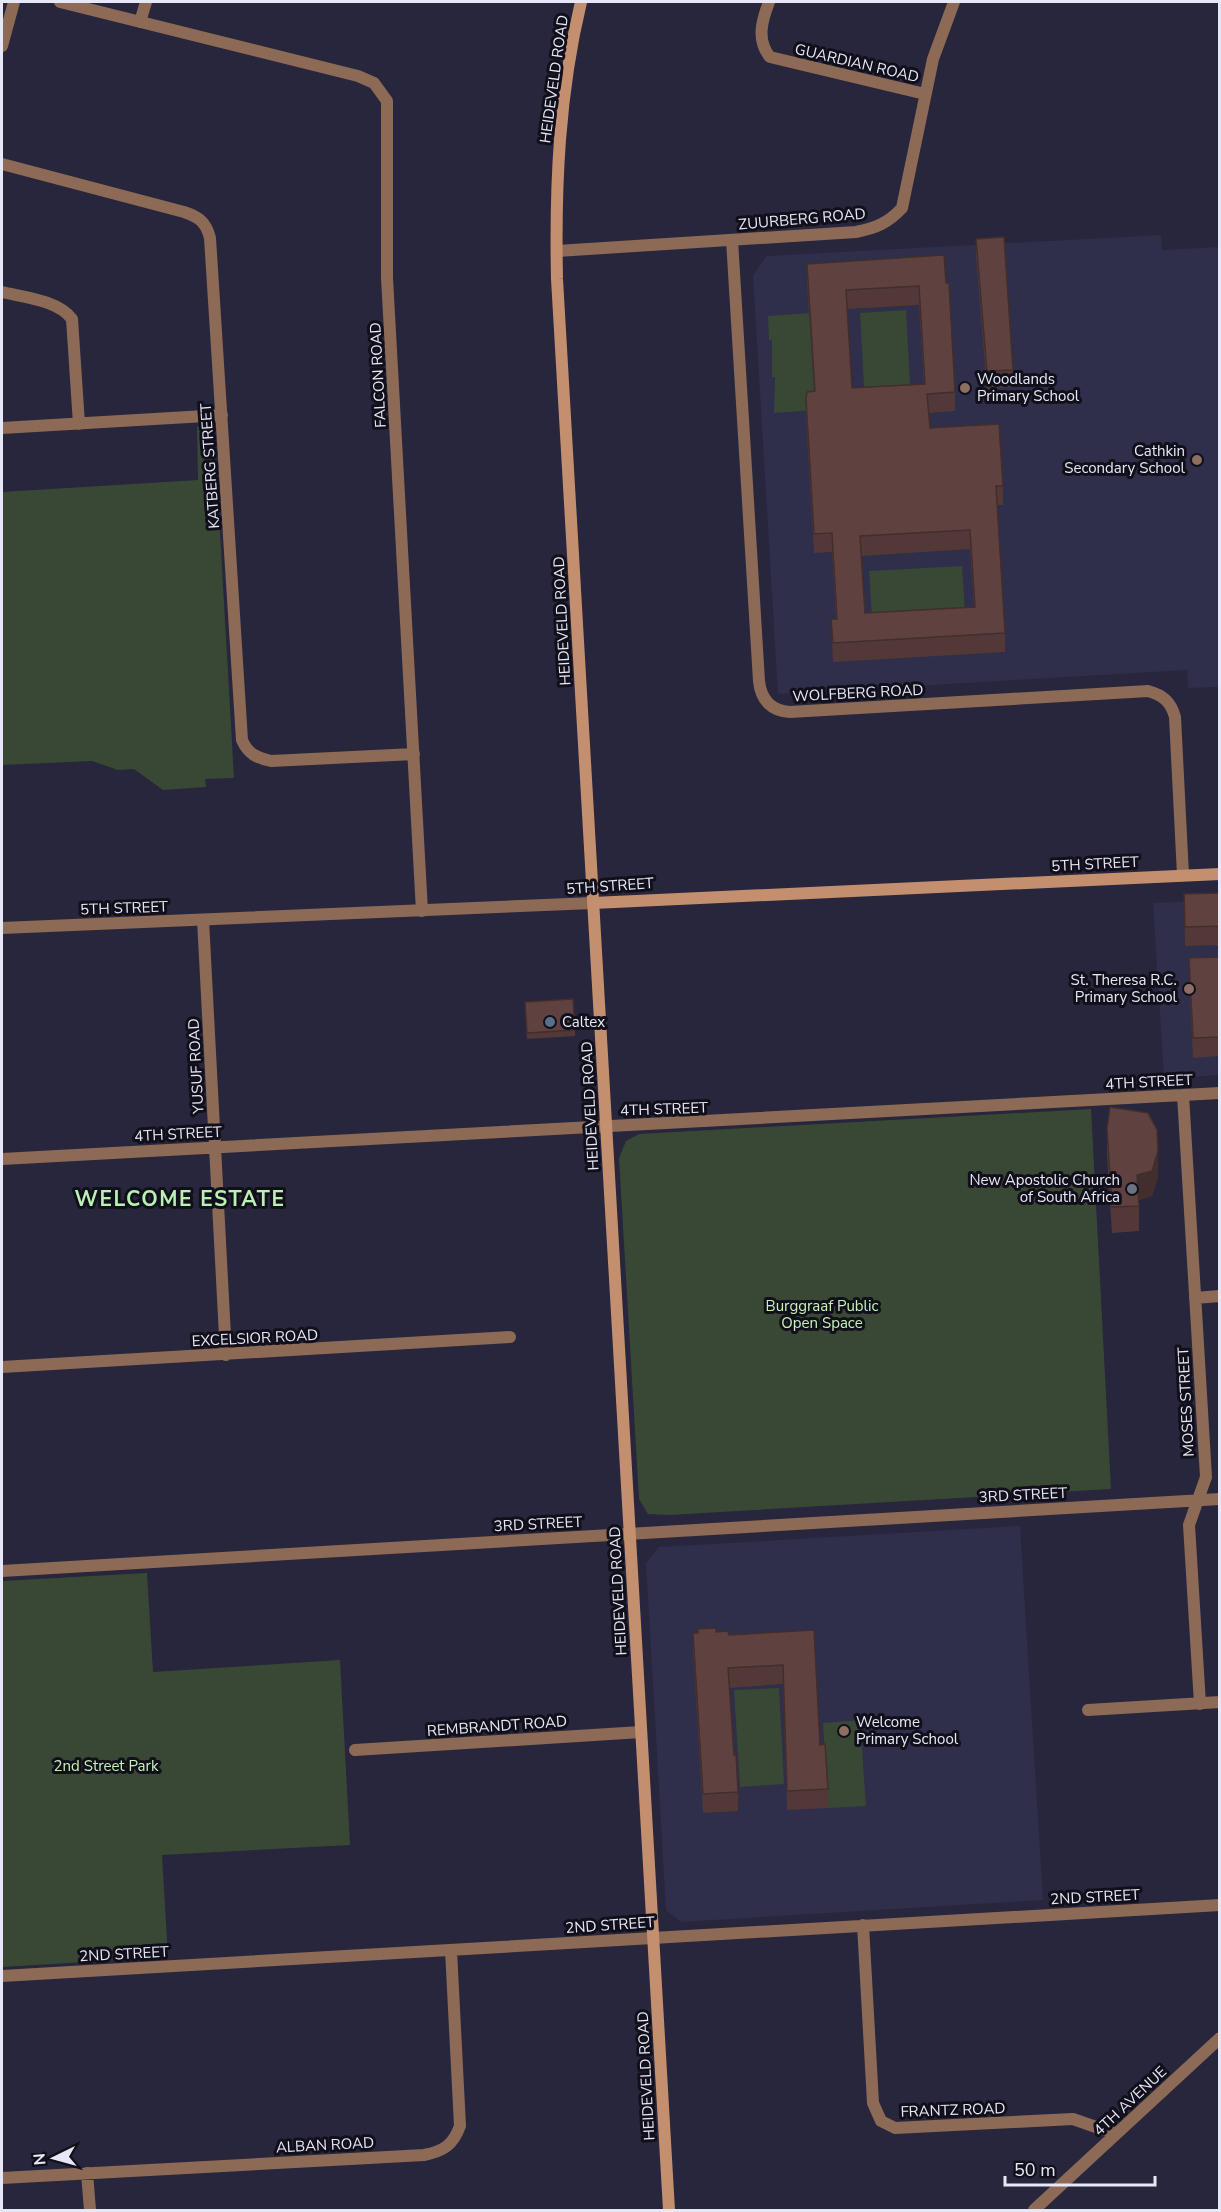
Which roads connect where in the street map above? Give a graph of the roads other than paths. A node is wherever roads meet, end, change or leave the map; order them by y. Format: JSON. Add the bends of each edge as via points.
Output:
{"nodes":[{"id":1,"x":14,"y":2,"type":"edge"},
{"id":2,"x":60,"y":2,"type":"edge"},
{"id":3,"x":146,"y":2,"type":"edge"},
{"id":4,"x":581,"y":2,"type":"edge"},
{"id":5,"x":768,"y":2,"type":"edge"},
{"id":6,"x":954,"y":2,"type":"edge"},
{"id":7,"x":141,"y":22,"type":"junction"},
{"id":8,"x":2,"y":46,"type":"edge"},
{"id":9,"x":925,"y":94,"type":"junction"},
{"id":10,"x":2,"y":164,"type":"edge"},
{"id":11,"x":732,"y":240,"type":"junction"},
{"id":12,"x":557,"y":250,"type":"junction"},
{"id":13,"x":2,"y":291,"type":"edge"},
{"id":14,"x":222,"y":415,"type":"junction"},
{"id":15,"x":79,"y":424,"type":"junction"},
{"id":16,"x":2,"y":428,"type":"edge"},
{"id":17,"x":414,"y":754,"type":"junction"},
{"id":18,"x":1220,"y":874,"type":"edge"},
{"id":19,"x":1183,"y":875,"type":"junction"},
{"id":20,"x":593,"y":903,"type":"junction"},
{"id":21,"x":422,"y":911,"type":"junction"},
{"id":22,"x":203,"y":920,"type":"junction"},
{"id":23,"x":2,"y":928,"type":"edge"},
{"id":24,"x":1220,"y":1094,"type":"edge"},
{"id":25,"x":1183,"y":1095,"type":"junction"},
{"id":26,"x":606,"y":1126,"type":"junction"},
{"id":27,"x":215,"y":1147,"type":"junction"},
{"id":28,"x":2,"y":1159,"type":"edge"},
{"id":29,"x":1220,"y":1296,"type":"edge"},
{"id":30,"x":1195,"y":1298,"type":"junction"},
{"id":31,"x":510,"y":1337,"type":"dead end"},
{"id":32,"x":226,"y":1354,"type":"junction"},
{"id":33,"x":2,"y":1367,"type":"edge"},
{"id":34,"x":1220,"y":1499,"type":"edge"},
{"id":35,"x":1198,"y":1500,"type":"junction"},
{"id":36,"x":630,"y":1534,"type":"junction"},
{"id":37,"x":2,"y":1571,"type":"edge"},
{"id":38,"x":1220,"y":1702,"type":"edge"},
{"id":39,"x":1200,"y":1704,"type":"junction"},
{"id":40,"x":1088,"y":1710,"type":"dead end"},
{"id":41,"x":641,"y":1732,"type":"junction"},
{"id":42,"x":355,"y":1750,"type":"dead end"},
{"id":43,"x":1220,"y":1905,"type":"edge"},
{"id":44,"x":863,"y":1925,"type":"junction"},
{"id":45,"x":653,"y":1937,"type":"junction"},
{"id":46,"x":451,"y":1950,"type":"junction"},
{"id":47,"x":2,"y":1976,"type":"edge"},
{"id":48,"x":1220,"y":2038,"type":"edge"},
{"id":49,"x":1116,"y":2134,"type":"junction"},
{"id":50,"x":87,"y":2174,"type":"junction"},
{"id":51,"x":2,"y":2178,"type":"edge"},
{"id":52,"x":90,"y":2211,"type":"edge"},
{"id":53,"x":669,"y":2211,"type":"edge"},
{"id":54,"x":1034,"y":2211,"type":"edge"}],
"edges":[{"from":1,"to":8,"type":"street"},
{"from":2,"to":7,"type":"street"},
{"from":3,"to":7,"type":"street"},
{"from":4,"to":12,"type":"street","name":"HEIDEVELD ROAD","via":[[561,114],[555,209]]},
{"from":5,"to":9,"type":"street","name":"GUARDIAN ROAD","via":[[761,28],[764,50],[770,57]]},
{"from":6,"to":9,"type":"street","name":"ZUURBERG ROAD","via":[[933,58]]},
{"from":7,"to":17,"type":"street","name":"FALCON ROAD","via":[[358,76],[374,83],[387,100],[387,278]]},
{"from":9,"to":11,"type":"street","name":"ZUURBERG ROAD","via":[[902,208],[890,220],[856,232]]},
{"from":10,"to":14,"type":"street","name":"KATBERG STREET","via":[[184,212],[204,222],[210,238]]},
{"from":11,"to":12,"type":"street","name":"ZUURBERG ROAD"},
{"from":11,"to":19,"type":"street","name":"WOLFBERG ROAD","via":[[763,698],[776,709],[790,712],[1157,693],[1169,702],[1175,717]]},
{"from":12,"to":20,"type":"street","name":"HEIDEVELD ROAD"},
{"from":13,"to":15,"type":"street","via":[[48,304],[72,319]]},
{"from":14,"to":15,"type":"street"},
{"from":14,"to":17,"type":"street","name":"KATBERG STREET","via":[[245,748],[271,761]]},
{"from":15,"to":16,"type":"street"},
{"from":17,"to":21,"type":"street","name":"FALCON ROAD"},
{"from":18,"to":19,"type":"street","name":"5TH STREET"},
{"from":19,"to":20,"type":"street","name":"5TH STREET"},
{"from":20,"to":21,"type":"street","name":"5TH STREET"},
{"from":20,"to":26,"type":"street","name":"HEIDEVELD ROAD"},
{"from":21,"to":22,"type":"street","name":"5TH STREET"},
{"from":22,"to":23,"type":"street","name":"5TH STREET"},
{"from":22,"to":27,"type":"street","name":"YUSUF ROAD"},
{"from":24,"to":25,"type":"street","name":"4TH STREET"},
{"from":25,"to":26,"type":"street","name":"4TH STREET"},
{"from":25,"to":30,"type":"street","name":"MOSES STREET"},
{"from":26,"to":27,"type":"street","name":"4TH STREET"},
{"from":26,"to":36,"type":"street","name":"HEIDEVELD ROAD"},
{"from":27,"to":28,"type":"street","name":"4TH STREET"},
{"from":27,"to":32,"type":"street","name":"YUSUF ROAD"},
{"from":29,"to":30,"type":"street"},
{"from":30,"to":35,"type":"street","name":"MOSES STREET","via":[[1206,1476]]},
{"from":31,"to":32,"type":"street","name":"EXCELSIOR ROAD"},
{"from":32,"to":33,"type":"street","name":"EXCELSIOR ROAD"},
{"from":34,"to":35,"type":"street","name":"3RD STREET"},
{"from":35,"to":36,"type":"street","name":"3RD STREET"},
{"from":35,"to":39,"type":"street","name":"MOSES STREET","via":[[1190,1525]]},
{"from":36,"to":37,"type":"street","name":"3RD STREET"},
{"from":36,"to":41,"type":"street","name":"HEIDEVELD ROAD"},
{"from":38,"to":39,"type":"street"},
{"from":39,"to":40,"type":"street"},
{"from":41,"to":42,"type":"street","name":"REMBRANDT ROAD"},
{"from":41,"to":45,"type":"street","name":"HEIDEVELD ROAD"},
{"from":43,"to":44,"type":"street","name":"2ND STREET"},
{"from":44,"to":45,"type":"street","name":"2ND STREET"},
{"from":44,"to":49,"type":"street","name":"FRANTZ ROAD","via":[[873,2103],[881,2121],[902,2128],[1073,2119]]},
{"from":45,"to":46,"type":"street","name":"2ND STREET"},
{"from":45,"to":53,"type":"street","name":"HEIDEVELD ROAD"},
{"from":46,"to":47,"type":"street","name":"2ND STREET"},
{"from":46,"to":50,"type":"street","name":"ALBAN ROAD","via":[[460,2126],[452,2144],[424,2155]]},
{"from":48,"to":49,"type":"street","name":"4TH AVENUE"},
{"from":49,"to":54,"type":"street","name":"4TH AVENUE"},
{"from":50,"to":51,"type":"street","name":"ALBAN ROAD"},
{"from":50,"to":52,"type":"street"}]}
